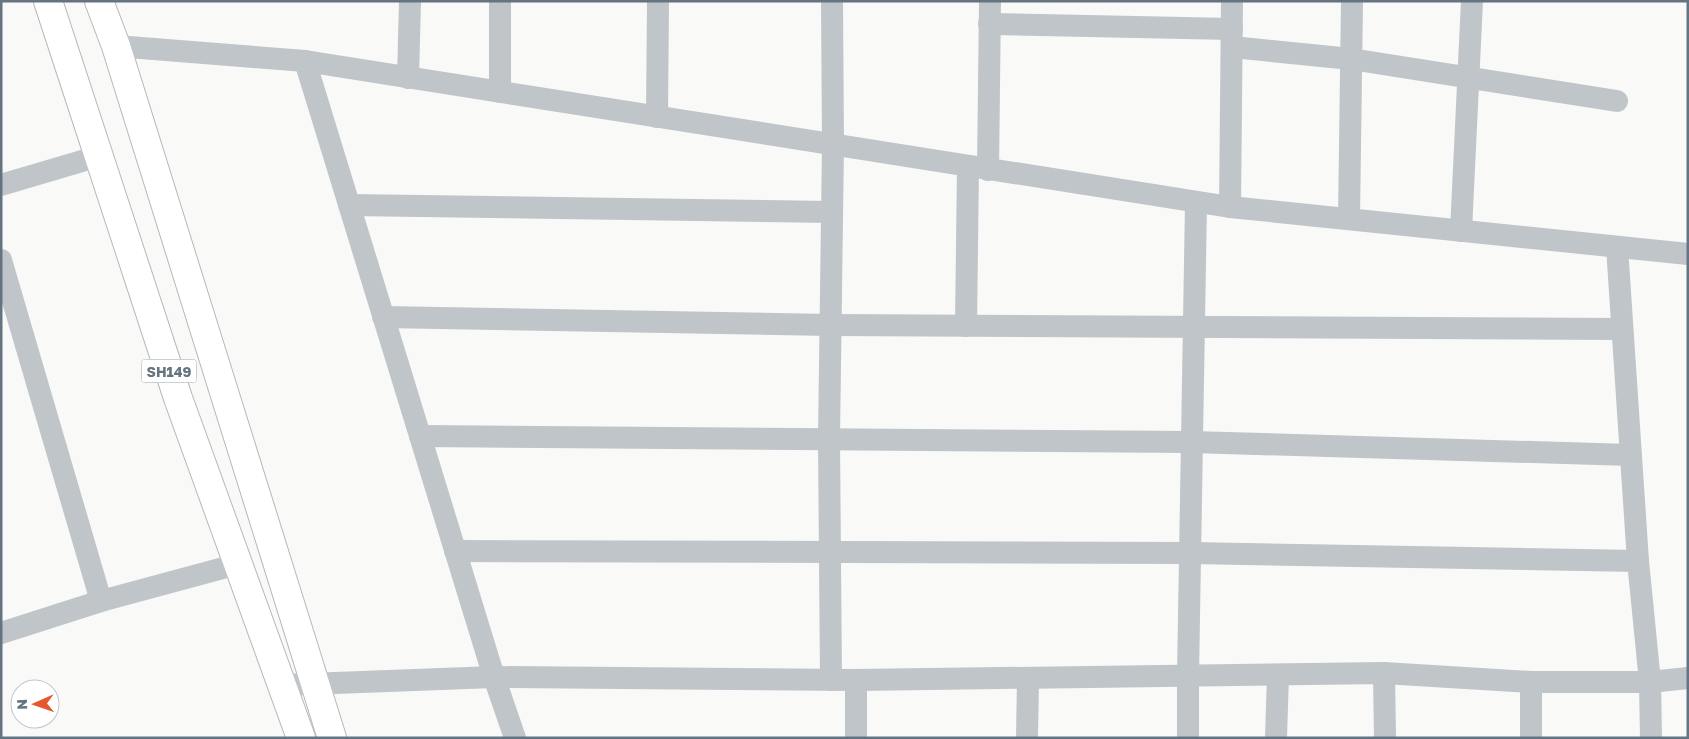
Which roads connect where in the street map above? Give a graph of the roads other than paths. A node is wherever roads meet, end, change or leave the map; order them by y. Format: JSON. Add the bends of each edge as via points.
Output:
{"nodes":[{"id":1,"x":48,"y":1,"type":"edge"},
{"id":2,"x":100,"y":1,"type":"edge"},
{"id":3,"x":410,"y":1,"type":"edge"},
{"id":4,"x":500,"y":1,"type":"edge"},
{"id":5,"x":658,"y":1,"type":"edge"},
{"id":6,"x":832,"y":1,"type":"edge"},
{"id":7,"x":990,"y":1,"type":"edge"},
{"id":8,"x":1232,"y":1,"type":"edge"},
{"id":9,"x":1352,"y":1,"type":"edge"},
{"id":10,"x":1472,"y":1,"type":"edge"},
{"id":11,"x":989,"y":24,"type":"junction"},
{"id":12,"x":1232,"y":38,"type":"junction"},
{"id":13,"x":116,"y":46,"type":"junction"},
{"id":14,"x":1351,"y":59,"type":"junction"},
{"id":15,"x":305,"y":61,"type":"junction"},
{"id":16,"x":408,"y":78,"type":"junction"},
{"id":17,"x":1469,"y":78,"type":"junction"},
{"id":18,"x":500,"y":92,"type":"junction"},
{"id":19,"x":1617,"y":101,"type":"dead end"},
{"id":20,"x":657,"y":117,"type":"junction"},
{"id":21,"x":833,"y":145,"type":"junction"},
{"id":22,"x":98,"y":156,"type":"junction"},
{"id":23,"x":978,"y":168,"type":"junction"},
{"id":24,"x":1,"y":185,"type":"edge"},
{"id":25,"x":1196,"y":203,"type":"junction"},
{"id":26,"x":349,"y":205,"type":"junction"},
{"id":27,"x":1230,"y":208,"type":"junction"},
{"id":28,"x":832,"y":212,"type":"junction"},
{"id":29,"x":1350,"y":219,"type":"junction"},
{"id":30,"x":1461,"y":231,"type":"junction"},
{"id":31,"x":1617,"y":247,"type":"junction"},
{"id":32,"x":1688,"y":254,"type":"edge"},
{"id":33,"x":1,"y":260,"type":"edge"},
{"id":34,"x":383,"y":317,"type":"junction"},
{"id":35,"x":830,"y":326,"type":"junction"},
{"id":36,"x":966,"y":326,"type":"junction"},
{"id":37,"x":1194,"y":328,"type":"junction"},
{"id":38,"x":1622,"y":329,"type":"junction"},
{"id":39,"x":420,"y":436,"type":"junction"},
{"id":40,"x":829,"y":439,"type":"junction"},
{"id":41,"x":1192,"y":442,"type":"junction"},
{"id":42,"x":1630,"y":455,"type":"junction"},
{"id":43,"x":455,"y":551,"type":"junction"},
{"id":44,"x":830,"y":552,"type":"junction"},
{"id":45,"x":1190,"y":553,"type":"junction"},
{"id":46,"x":1638,"y":561,"type":"junction"},
{"id":47,"x":238,"y":564,"type":"junction"},
{"id":48,"x":101,"y":602,"type":"junction"},
{"id":49,"x":1,"y":633,"type":"edge"},
{"id":50,"x":1384,"y":674,"type":"junction"},
{"id":51,"x":1278,"y":675,"type":"junction"},
{"id":52,"x":1188,"y":676,"type":"junction"},
{"id":53,"x":494,"y":677,"type":"junction"},
{"id":54,"x":1028,"y":678,"type":"junction"},
{"id":55,"x":1688,"y":678,"type":"edge"},
{"id":56,"x":831,"y":680,"type":"junction"},
{"id":57,"x":856,"y":680,"type":"junction"},
{"id":58,"x":1531,"y":682,"type":"junction"},
{"id":59,"x":1650,"y":682,"type":"junction"},
{"id":60,"x":316,"y":684,"type":"junction"},
{"id":61,"x":282,"y":685,"type":"junction"},
{"id":62,"x":301,"y":738,"type":"edge"},
{"id":63,"x":332,"y":738,"type":"edge"},
{"id":64,"x":516,"y":738,"type":"edge"},
{"id":65,"x":856,"y":738,"type":"edge"},
{"id":66,"x":1027,"y":738,"type":"edge"},
{"id":67,"x":1188,"y":738,"type":"edge"},
{"id":68,"x":1276,"y":738,"type":"edge"},
{"id":69,"x":1385,"y":738,"type":"edge"},
{"id":70,"x":1531,"y":738,"type":"edge"},
{"id":71,"x":1651,"y":738,"type":"edge"}],
"edges":[{"from":1,"to":22,"type":"main road","number":"SH149"},
{"from":2,"to":13,"type":"main road","number":"SH149"},
{"from":3,"to":16,"type":"street"},
{"from":4,"to":18,"type":"street"},
{"from":5,"to":20,"type":"street"},
{"from":6,"to":21,"type":"street"},
{"from":7,"to":11,"type":"street"},
{"from":8,"to":12,"type":"street"},
{"from":9,"to":14,"type":"street"},
{"from":10,"to":17,"type":"street"},
{"from":11,"to":12,"type":"street"},
{"from":11,"to":23,"type":"street"},
{"from":12,"to":14,"type":"street"},
{"from":12,"to":27,"type":"street"},
{"from":13,"to":15,"type":"street"},
{"from":13,"to":60,"type":"main road","number":"SH149"},
{"from":14,"to":17,"type":"street"},
{"from":14,"to":29,"type":"street"},
{"from":15,"to":16,"type":"street"},
{"from":15,"to":26,"type":"street"},
{"from":16,"to":18,"type":"street"},
{"from":17,"to":19,"type":"street"},
{"from":17,"to":30,"type":"street"},
{"from":18,"to":20,"type":"street"},
{"from":20,"to":21,"type":"street"},
{"from":21,"to":23,"type":"street"},
{"from":21,"to":28,"type":"street"},
{"from":22,"to":24,"type":"street"},
{"from":22,"to":47,"type":"main road","number":"SH149","via":[[178,398]]},
{"from":23,"to":25,"type":"street"},
{"from":23,"to":36,"type":"street"},
{"from":25,"to":27,"type":"street"},
{"from":25,"to":37,"type":"street"},
{"from":26,"to":28,"type":"street"},
{"from":26,"to":34,"type":"street"},
{"from":27,"to":29,"type":"street"},
{"from":28,"to":35,"type":"street"},
{"from":29,"to":30,"type":"street"},
{"from":30,"to":31,"type":"street"},
{"from":31,"to":32,"type":"street"},
{"from":31,"to":38,"type":"street"},
{"from":33,"to":48,"type":"street"},
{"from":34,"to":35,"type":"street"},
{"from":34,"to":39,"type":"street"},
{"from":35,"to":36,"type":"street"},
{"from":35,"to":40,"type":"street"},
{"from":36,"to":37,"type":"street"},
{"from":37,"to":38,"type":"street"},
{"from":37,"to":41,"type":"street"},
{"from":38,"to":42,"type":"street"},
{"from":39,"to":40,"type":"street"},
{"from":39,"to":43,"type":"street"},
{"from":40,"to":41,"type":"street"},
{"from":40,"to":44,"type":"street"},
{"from":41,"to":42,"type":"street"},
{"from":41,"to":45,"type":"street"},
{"from":42,"to":46,"type":"street"},
{"from":43,"to":44,"type":"street"},
{"from":43,"to":53,"type":"street"},
{"from":44,"to":45,"type":"street"},
{"from":44,"to":56,"type":"street"},
{"from":45,"to":46,"type":"street"},
{"from":45,"to":52,"type":"street"},
{"from":46,"to":59,"type":"street"},
{"from":47,"to":48,"type":"street"},
{"from":47,"to":61,"type":"main road","number":"SH149"},
{"from":48,"to":49,"type":"street"},
{"from":50,"to":51,"type":"street"},
{"from":50,"to":58,"type":"street"},
{"from":50,"to":69,"type":"street"},
{"from":51,"to":52,"type":"street"},
{"from":51,"to":68,"type":"street"},
{"from":52,"to":54,"type":"street"},
{"from":52,"to":67,"type":"street"},
{"from":53,"to":56,"type":"street"},
{"from":53,"to":60,"type":"street"},
{"from":53,"to":64,"type":"street"},
{"from":54,"to":57,"type":"street"},
{"from":54,"to":66,"type":"street"},
{"from":55,"to":59,"type":"street"},
{"from":56,"to":57,"type":"street"},
{"from":57,"to":65,"type":"street"},
{"from":58,"to":59,"type":"street"},
{"from":58,"to":70,"type":"street"},
{"from":59,"to":71,"type":"street"},
{"from":60,"to":61,"type":"street"},
{"from":60,"to":63,"type":"main road","number":"SH149"},
{"from":61,"to":62,"type":"main road","number":"SH149"}]}
